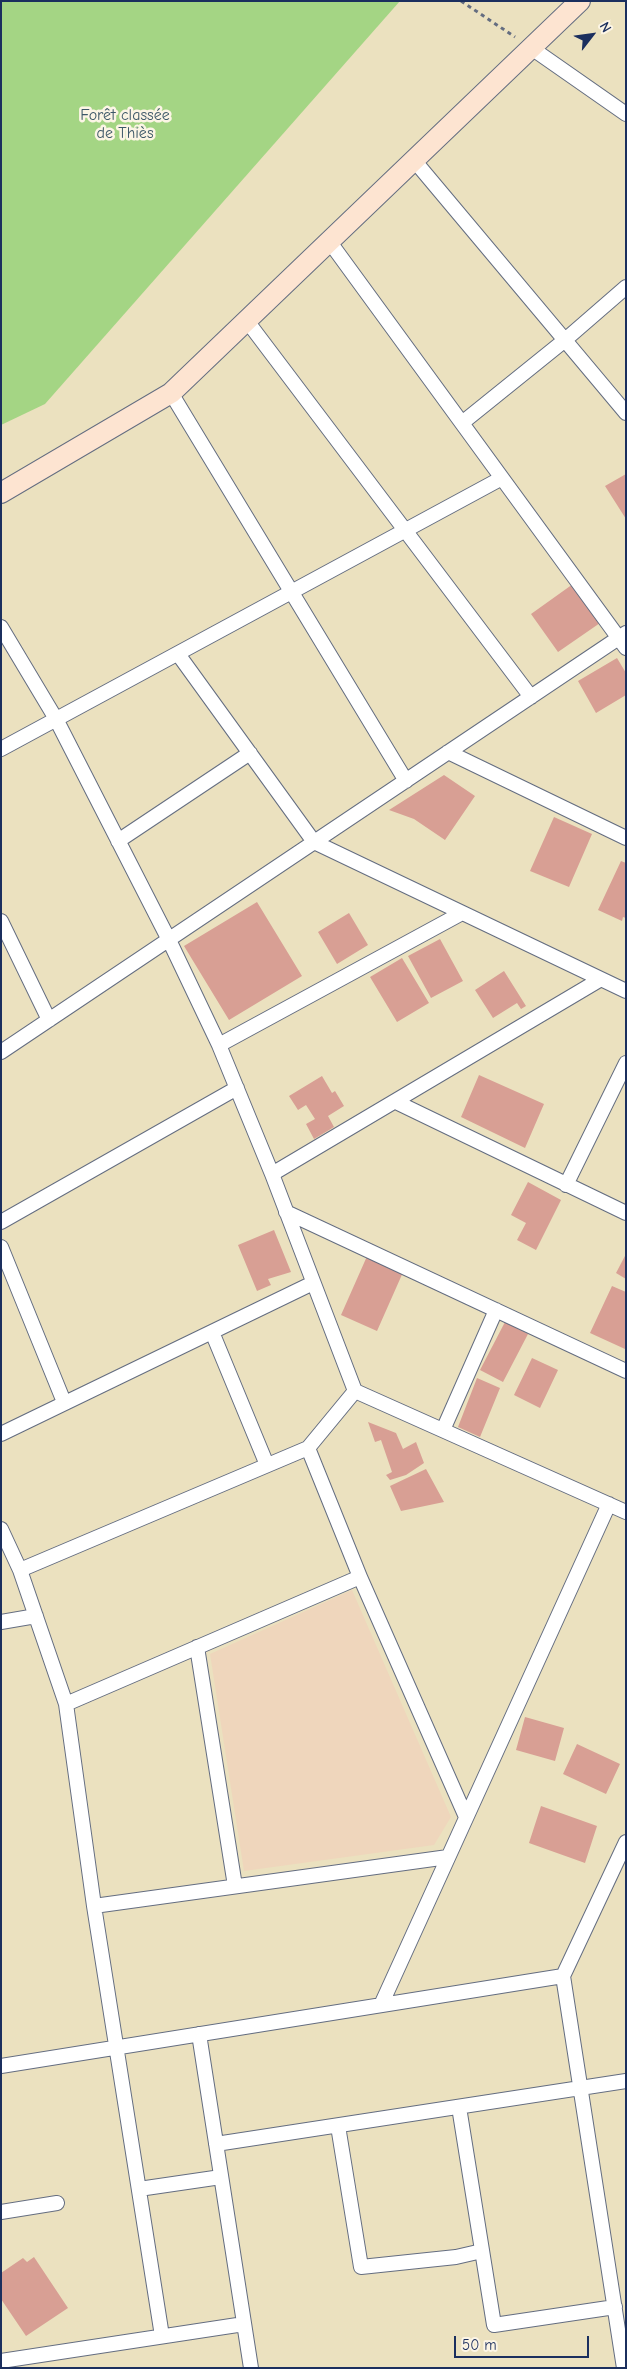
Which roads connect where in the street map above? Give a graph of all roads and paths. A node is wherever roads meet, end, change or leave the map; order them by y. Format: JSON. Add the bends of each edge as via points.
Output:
{"nodes":[{"id":1,"x":461,"y":1,"type":"edge"},
{"id":2,"x":580,"y":1,"type":"edge"},
{"id":3,"x":530,"y":47,"type":"junction"},
{"id":4,"x":626,"y":114,"type":"edge"},
{"id":5,"x":414,"y":159,"type":"junction"},
{"id":6,"x":330,"y":241,"type":"junction"},
{"id":7,"x":626,"y":287,"type":"edge"},
{"id":8,"x":246,"y":321,"type":"junction"},
{"id":9,"x":565,"y":340,"type":"junction"},
{"id":10,"x":171,"y":393,"type":"junction"},
{"id":11,"x":626,"y":414,"type":"edge"},
{"id":12,"x":462,"y":423,"type":"junction"},
{"id":13,"x":502,"y":478,"type":"junction"},
{"id":14,"x":1,"y":493,"type":"edge"},
{"id":15,"x":405,"y":530,"type":"junction"},
{"id":16,"x":292,"y":592,"type":"junction"},
{"id":17,"x":1,"y":627,"type":"edge"},
{"id":18,"x":623,"y":640,"type":"edge"},
{"id":19,"x":178,"y":654,"type":"junction"},
{"id":20,"x":531,"y":697,"type":"junction"},
{"id":21,"x":56,"y":719,"type":"junction"},
{"id":22,"x":1,"y":749,"type":"edge"},
{"id":23,"x":448,"y":752,"type":"junction"},
{"id":24,"x":250,"y":754,"type":"junction"},
{"id":25,"x":406,"y":781,"type":"junction"},
{"id":26,"x":626,"y":838,"type":"edge"},
{"id":27,"x":118,"y":841,"type":"junction"},
{"id":28,"x":314,"y":842,"type":"junction"},
{"id":29,"x":462,"y":913,"type":"junction"},
{"id":30,"x":1,"y":921,"type":"edge"},
{"id":31,"x":169,"y":940,"type":"junction"},
{"id":32,"x":601,"y":979,"type":"junction"},
{"id":33,"x":626,"y":991,"type":"edge"},
{"id":34,"x":49,"y":1020,"type":"junction"},
{"id":35,"x":219,"y":1045,"type":"junction"},
{"id":36,"x":1,"y":1052,"type":"edge"},
{"id":37,"x":626,"y":1063,"type":"edge"},
{"id":38,"x":237,"y":1088,"type":"junction"},
{"id":39,"x":396,"y":1102,"type":"junction"},
{"id":40,"x":272,"y":1174,"type":"junction"},
{"id":41,"x":566,"y":1185,"type":"junction"},
{"id":42,"x":286,"y":1212,"type":"junction"},
{"id":43,"x":626,"y":1214,"type":"edge"},
{"id":44,"x":1,"y":1222,"type":"edge"},
{"id":45,"x":1,"y":1246,"type":"edge"},
{"id":46,"x":314,"y":1283,"type":"junction"},
{"id":47,"x":496,"y":1310,"type":"junction"},
{"id":48,"x":212,"y":1332,"type":"junction"},
{"id":49,"x":626,"y":1370,"type":"edge"},
{"id":50,"x":355,"y":1391,"type":"junction"},
{"id":51,"x":64,"y":1402,"type":"junction"},
{"id":52,"x":443,"y":1430,"type":"junction"},
{"id":53,"x":1,"y":1434,"type":"edge"},
{"id":54,"x":308,"y":1448,"type":"junction"},
{"id":55,"x":267,"y":1465,"type":"junction"},
{"id":56,"x":609,"y":1504,"type":"junction"},
{"id":57,"x":626,"y":1512,"type":"edge"},
{"id":58,"x":1,"y":1528,"type":"edge"},
{"id":59,"x":20,"y":1570,"type":"junction"},
{"id":60,"x":360,"y":1578,"type":"junction"},
{"id":61,"x":36,"y":1616,"type":"junction"},
{"id":62,"x":1,"y":1622,"type":"edge"},
{"id":63,"x":197,"y":1647,"type":"junction"},
{"id":64,"x":66,"y":1704,"type":"junction"},
{"id":65,"x":466,"y":1817,"type":"junction"},
{"id":66,"x":626,"y":1842,"type":"edge"},
{"id":67,"x":448,"y":1857,"type":"junction"},
{"id":68,"x":613,"y":1870,"type":"junction"},
{"id":69,"x":626,"y":1876,"type":"edge"},
{"id":70,"x":236,"y":1886,"type":"junction"},
{"id":71,"x":94,"y":1906,"type":"junction"},
{"id":72,"x":562,"y":1976,"type":"junction"},
{"id":73,"x":381,"y":2005,"type":"junction"},
{"id":74,"x":199,"y":2034,"type":"junction"},
{"id":75,"x":117,"y":2048,"type":"junction"},
{"id":76,"x":1,"y":2066,"type":"edge"},
{"id":77,"x":626,"y":2081,"type":"edge"},
{"id":78,"x":580,"y":2088,"type":"junction"},
{"id":79,"x":460,"y":2107,"type":"junction"},
{"id":80,"x":338,"y":2126,"type":"junction"},
{"id":81,"x":216,"y":2144,"type":"junction"},
{"id":82,"x":221,"y":2176,"type":"junction"},
{"id":83,"x":139,"y":2189,"type":"junction"},
{"id":84,"x":57,"y":2203,"type":"dead end"},
{"id":85,"x":1,"y":2212,"type":"edge"},
{"id":86,"x":482,"y":2251,"type":"junction"},
{"id":87,"x":615,"y":2307,"type":"junction"},
{"id":88,"x":244,"y":2324,"type":"junction"},
{"id":89,"x":162,"y":2336,"type":"junction"},
{"id":90,"x":1,"y":2361,"type":"edge"},
{"id":91,"x":251,"y":2368,"type":"edge"},
{"id":92,"x":624,"y":2368,"type":"edge"}],
"edges":[{"from":1,"to":3,"type":"path"},
{"from":2,"to":3,"type":"main road"},
{"from":3,"to":4,"type":"street"},
{"from":3,"to":5,"type":"main road"},
{"from":5,"to":6,"type":"main road"},
{"from":5,"to":9,"type":"street"},
{"from":6,"to":8,"type":"main road"},
{"from":6,"to":12,"type":"street"},
{"from":7,"to":9,"type":"street"},
{"from":8,"to":10,"type":"main road"},
{"from":8,"to":15,"type":"street"},
{"from":9,"to":11,"type":"street"},
{"from":9,"to":12,"type":"street"},
{"from":10,"to":14,"type":"main road"},
{"from":10,"to":16,"type":"street"},
{"from":12,"to":13,"type":"street"},
{"from":13,"to":15,"type":"street"},
{"from":13,"to":18,"type":"street"},
{"from":15,"to":16,"type":"street"},
{"from":15,"to":20,"type":"street"},
{"from":16,"to":19,"type":"street"},
{"from":16,"to":25,"type":"street"},
{"from":17,"to":21,"type":"street"},
{"from":18,"to":20,"type":"street"},
{"from":19,"to":21,"type":"street"},
{"from":19,"to":24,"type":"street"},
{"from":20,"to":23,"type":"street"},
{"from":21,"to":22,"type":"street"},
{"from":21,"to":27,"type":"street"},
{"from":23,"to":25,"type":"street"},
{"from":23,"to":26,"type":"street"},
{"from":24,"to":27,"type":"street"},
{"from":24,"to":28,"type":"street"},
{"from":25,"to":28,"type":"street"},
{"from":27,"to":31,"type":"street"},
{"from":28,"to":29,"type":"street"},
{"from":28,"to":31,"type":"street"},
{"from":29,"to":32,"type":"street"},
{"from":29,"to":35,"type":"street"},
{"from":30,"to":34,"type":"street"},
{"from":31,"to":34,"type":"street"},
{"from":31,"to":35,"type":"street"},
{"from":32,"to":33,"type":"street"},
{"from":32,"to":39,"type":"street"},
{"from":34,"to":36,"type":"street"},
{"from":35,"to":38,"type":"street"},
{"from":37,"to":41,"type":"street"},
{"from":38,"to":40,"type":"street"},
{"from":38,"to":44,"type":"street"},
{"from":39,"to":40,"type":"street"},
{"from":39,"to":41,"type":"street"},
{"from":40,"to":42,"type":"street"},
{"from":41,"to":43,"type":"street"},
{"from":42,"to":46,"type":"street"},
{"from":42,"to":47,"type":"street"},
{"from":45,"to":51,"type":"street"},
{"from":46,"to":48,"type":"street"},
{"from":46,"to":50,"type":"street"},
{"from":47,"to":49,"type":"street"},
{"from":47,"to":52,"type":"street"},
{"from":48,"to":51,"type":"street"},
{"from":48,"to":55,"type":"street"},
{"from":50,"to":52,"type":"street"},
{"from":50,"to":54,"type":"street"},
{"from":51,"to":53,"type":"street"},
{"from":52,"to":56,"type":"street"},
{"from":54,"to":55,"type":"street"},
{"from":54,"to":60,"type":"street"},
{"from":55,"to":59,"type":"street"},
{"from":56,"to":57,"type":"street"},
{"from":56,"to":65,"type":"street"},
{"from":58,"to":59,"type":"street"},
{"from":59,"to":61,"type":"street"},
{"from":60,"to":63,"type":"street"},
{"from":60,"to":65,"type":"street"},
{"from":61,"to":62,"type":"street"},
{"from":61,"to":64,"type":"street"},
{"from":63,"to":64,"type":"street"},
{"from":63,"to":70,"type":"street"},
{"from":64,"to":71,"type":"street"},
{"from":65,"to":67,"type":"street"},
{"from":66,"to":68,"type":"street"},
{"from":67,"to":70,"type":"street"},
{"from":67,"to":73,"type":"street"},
{"from":68,"to":69,"type":"street"},
{"from":68,"to":72,"type":"street"},
{"from":70,"to":71,"type":"street"},
{"from":71,"to":75,"type":"street"},
{"from":72,"to":73,"type":"street"},
{"from":72,"to":78,"type":"street"},
{"from":73,"to":74,"type":"street"},
{"from":74,"to":75,"type":"street"},
{"from":74,"to":81,"type":"street"},
{"from":75,"to":76,"type":"street"},
{"from":75,"to":83,"type":"street"},
{"from":77,"to":78,"type":"street"},
{"from":78,"to":79,"type":"street"},
{"from":78,"to":87,"type":"street"},
{"from":79,"to":80,"type":"street"},
{"from":79,"to":86,"type":"street"},
{"from":80,"to":81,"type":"street"},
{"from":80,"to":86,"type":"street","via":[[361,2267],[456,2257]]},
{"from":81,"to":82,"type":"street"},
{"from":82,"to":83,"type":"street"},
{"from":82,"to":88,"type":"street"},
{"from":83,"to":89,"type":"street"},
{"from":84,"to":85,"type":"street"},
{"from":86,"to":87,"type":"street","via":[[494,2325]]},
{"from":87,"to":92,"type":"street"},
{"from":88,"to":89,"type":"street"},
{"from":88,"to":91,"type":"street"},
{"from":89,"to":90,"type":"street"}]}
